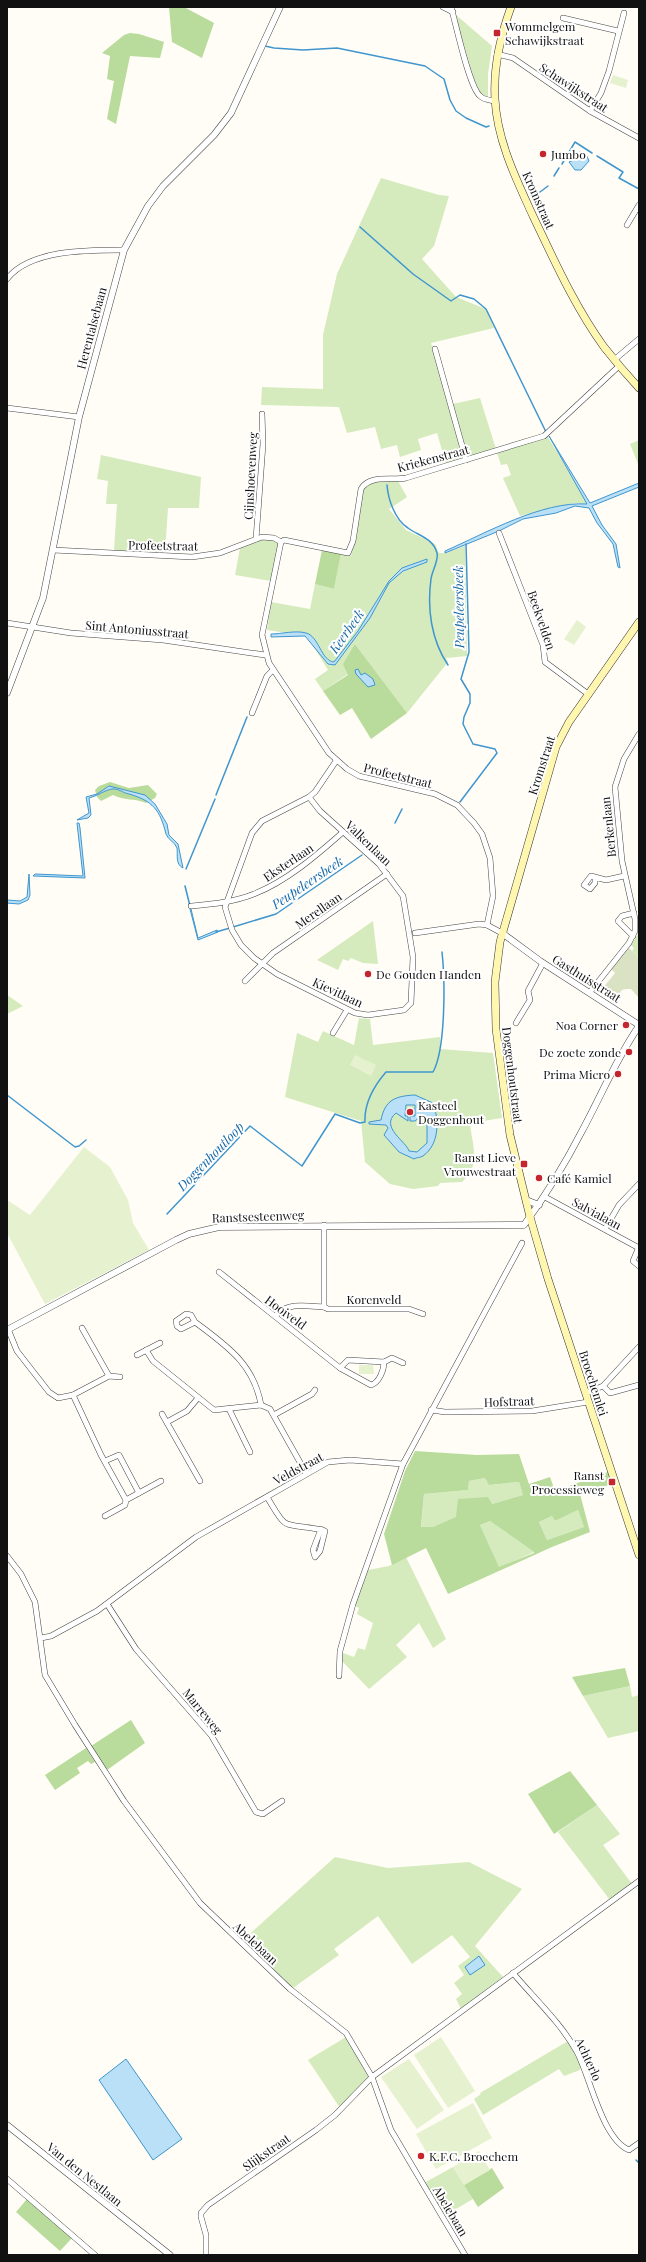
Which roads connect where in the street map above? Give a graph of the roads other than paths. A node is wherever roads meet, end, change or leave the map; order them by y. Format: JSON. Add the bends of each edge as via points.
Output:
{"nodes":[{"id":1,"x":280,"y":7,"type":"edge"},
{"id":2,"x":443,"y":7,"type":"edge"},
{"id":3,"x":512,"y":7,"type":"edge"},
{"id":4,"x":452,"y":9,"type":"edge"},
{"id":5,"x":624,"y":13,"type":"dead end"},
{"id":6,"x":563,"y":18,"type":"dead end"},
{"id":7,"x":618,"y":31,"type":"junction"},
{"id":8,"x":497,"y":54,"type":"junction"},
{"id":9,"x":495,"y":101,"type":"junction"},
{"id":10,"x":590,"y":112,"type":"junction"},
{"id":11,"x":639,"y":138,"type":"edge"},
{"id":12,"x":639,"y":205,"type":"edge"},
{"id":13,"x":627,"y":226,"type":"dead end"},
{"id":14,"x":124,"y":250,"type":"junction"},
{"id":15,"x":7,"y":280,"type":"edge"},
{"id":16,"x":639,"y":339,"type":"edge"},
{"id":17,"x":435,"y":349,"type":"dead end"},
{"id":18,"x":617,"y":363,"type":"junction"},
{"id":19,"x":639,"y":388,"type":"edge"},
{"id":20,"x":7,"y":408,"type":"edge"},
{"id":21,"x":262,"y":414,"type":"dead end"},
{"id":22,"x":79,"y":417,"type":"junction"},
{"id":23,"x":466,"y":460,"type":"junction"},
{"id":24,"x":499,"y":533,"type":"dead end"},
{"id":25,"x":256,"y":539,"type":"junction"},
{"id":26,"x":280,"y":542,"type":"junction"},
{"id":27,"x":53,"y":550,"type":"junction"},
{"id":28,"x":639,"y":622,"type":"edge"},
{"id":29,"x":7,"y":623,"type":"edge"},
{"id":30,"x":33,"y":628,"type":"junction"},
{"id":31,"x":266,"y":655,"type":"junction"},
{"id":32,"x":273,"y":670,"type":"junction"},
{"id":33,"x":7,"y":693,"type":"edge"},
{"id":34,"x":588,"y":694,"type":"junction"},
{"id":35,"x":252,"y":713,"type":"dead end"},
{"id":36,"x":639,"y":734,"type":"edge"},
{"id":37,"x":336,"y":761,"type":"junction"},
{"id":38,"x":309,"y":797,"type":"junction"},
{"id":39,"x":343,"y":832,"type":"junction"},
{"id":40,"x":386,"y":874,"type":"junction"},
{"id":41,"x":624,"y":876,"type":"junction"},
{"id":42,"x":595,"y":879,"type":"dead end"},
{"id":43,"x":226,"y":901,"type":"junction"},
{"id":44,"x":190,"y":906,"type":"dead end"},
{"id":45,"x":634,"y":913,"type":"junction"},
{"id":46,"x":487,"y":925,"type":"junction"},
{"id":47,"x":412,"y":933,"type":"junction"},
{"id":48,"x":502,"y":933,"type":"junction"},
{"id":49,"x":633,"y":936,"type":"junction"},
{"id":50,"x":544,"y":963,"type":"junction"},
{"id":51,"x":261,"y":964,"type":"junction"},
{"id":52,"x":245,"y":981,"type":"dead end"},
{"id":53,"x":590,"y":992,"type":"junction"},
{"id":54,"x":347,"y":1010,"type":"junction"},
{"id":55,"x":516,"y":1023,"type":"dead end"},
{"id":56,"x":639,"y":1025,"type":"edge"},
{"id":57,"x":333,"y":1033,"type":"dead end"},
{"id":58,"x":639,"y":1184,"type":"edge"},
{"id":59,"x":545,"y":1197,"type":"junction"},
{"id":60,"x":526,"y":1200,"type":"junction"},
{"id":61,"x":539,"y":1205,"type":"junction"},
{"id":62,"x":530,"y":1217,"type":"junction"},
{"id":63,"x":324,"y":1225,"type":"junction"},
{"id":64,"x":605,"y":1229,"type":"junction"},
{"id":65,"x":522,"y":1243,"type":"dead end"},
{"id":66,"x":639,"y":1247,"type":"edge"},
{"id":67,"x":639,"y":1266,"type":"edge"},
{"id":68,"x":219,"y":1272,"type":"dead end"},
{"id":69,"x":324,"y":1307,"type":"junction"},
{"id":70,"x":423,"y":1314,"type":"dead end"},
{"id":71,"x":276,"y":1315,"type":"junction"},
{"id":72,"x":195,"y":1322,"type":"dead end"},
{"id":73,"x":82,"y":1328,"type":"dead end"},
{"id":74,"x":8,"y":1330,"type":"edge"},
{"id":75,"x":7,"y":1338,"type":"edge"},
{"id":76,"x":12,"y":1342,"type":"junction"},
{"id":77,"x":160,"y":1343,"type":"dead end"},
{"id":78,"x":639,"y":1346,"type":"edge"},
{"id":79,"x":146,"y":1350,"type":"junction"},
{"id":80,"x":137,"y":1354,"type":"dead end"},
{"id":81,"x":384,"y":1362,"type":"junction"},
{"id":82,"x":403,"y":1363,"type":"dead end"},
{"id":83,"x":340,"y":1368,"type":"junction"},
{"id":84,"x":109,"y":1376,"type":"junction"},
{"id":85,"x":120,"y":1377,"type":"dead end"},
{"id":86,"x":639,"y":1384,"type":"edge"},
{"id":87,"x":603,"y":1386,"type":"junction"},
{"id":88,"x":315,"y":1390,"type":"dead end"},
{"id":89,"x":586,"y":1393,"type":"junction"},
{"id":90,"x":73,"y":1395,"type":"junction"},
{"id":91,"x":198,"y":1398,"type":"junction"},
{"id":92,"x":588,"y":1402,"type":"junction"},
{"id":93,"x":261,"y":1405,"type":"junction"},
{"id":94,"x":230,"y":1409,"type":"junction"},
{"id":95,"x":431,"y":1410,"type":"junction"},
{"id":96,"x":162,"y":1414,"type":"dead end"},
{"id":97,"x":274,"y":1415,"type":"junction"},
{"id":98,"x":167,"y":1422,"type":"junction"},
{"id":99,"x":250,"y":1452,"type":"dead end"},
{"id":100,"x":105,"y":1461,"type":"junction"},
{"id":101,"x":402,"y":1464,"type":"junction"},
{"id":102,"x":306,"y":1473,"type":"junction"},
{"id":103,"x":160,"y":1481,"type":"dead end"},
{"id":104,"x":200,"y":1481,"type":"dead end"},
{"id":105,"x":139,"y":1493,"type":"junction"},
{"id":106,"x":267,"y":1497,"type":"junction"},
{"id":107,"x":126,"y":1500,"type":"junction"},
{"id":108,"x":105,"y":1516,"type":"dead end"},
{"id":109,"x":321,"y":1529,"type":"dead end"},
{"id":110,"x":639,"y":1555,"type":"edge"},
{"id":111,"x":7,"y":1556,"type":"edge"},
{"id":112,"x":107,"y":1604,"type":"junction"},
{"id":113,"x":41,"y":1638,"type":"junction"},
{"id":114,"x":339,"y":1676,"type":"dead end"},
{"id":115,"x":282,"y":1801,"type":"dead end"},
{"id":116,"x":639,"y":1882,"type":"edge"},
{"id":117,"x":514,"y":1973,"type":"junction"},
{"id":118,"x":372,"y":2077,"type":"junction"},
{"id":119,"x":7,"y":2124,"type":"edge"},
{"id":120,"x":639,"y":2143,"type":"edge"},
{"id":121,"x":7,"y":2179,"type":"edge"},
{"id":122,"x":150,"y":2240,"type":"junction"},
{"id":123,"x":95,"y":2255,"type":"edge"},
{"id":124,"x":164,"y":2255,"type":"edge"},
{"id":125,"x":170,"y":2255,"type":"edge"},
{"id":126,"x":206,"y":2255,"type":"edge"},
{"id":127,"x":465,"y":2255,"type":"edge"}],
"edges":[{"from":1,"to":14,"type":"street","name":"Herentalsebaan","via":[[230,114],[214,135],[159,191]]},
{"from":2,"to":4,"type":"street"},
{"from":3,"to":8,"type":"main road","name":"Kromstraat"},
{"from":4,"to":9,"type":"street","via":[[478,94],[482,98]]},
{"from":5,"to":7,"type":"street"},
{"from":6,"to":7,"type":"street"},
{"from":7,"to":10,"type":"street","via":[[609,71]]},
{"from":8,"to":9,"type":"main road","name":"Kromstraat"},
{"from":8,"to":10,"type":"street","name":"Schawijkstraat","via":[[512,58]]},
{"from":9,"to":18,"type":"main road","name":"Kromstraat","via":[[504,147],[528,204],[580,309]]},
{"from":10,"to":11,"type":"street","name":"Schawijkstraat"},
{"from":12,"to":13,"type":"street"},
{"from":14,"to":15,"type":"street","via":[[48,256],[26,264]]},
{"from":14,"to":22,"type":"street","name":"Herentalsebaan"},
{"from":16,"to":18,"type":"street","name":"Kriekenstraat"},
{"from":17,"to":23,"type":"street"},
{"from":18,"to":19,"type":"main road","name":"Kromstraat"},
{"from":18,"to":23,"type":"street","name":"Kriekenstraat","via":[[550,432]]},
{"from":20,"to":22,"type":"street"},
{"from":21,"to":25,"type":"street","name":"Cijnshoevenweg","via":[[263,444]]},
{"from":22,"to":27,"type":"street","name":"Herentalsebaan"},
{"from":23,"to":26,"type":"street","name":"Kriekenstraat","via":[[406,478],[376,480],[365,484],[361,489],[353,541],[348,553],[284,540]]},
{"from":24,"to":34,"type":"street","name":"Beekvelden","via":[[542,645],[544,662]]},
{"from":25,"to":26,"type":"street","name":"Profeetstraat","via":[[268,537]]},
{"from":25,"to":27,"type":"street","name":"Profeetstraat","via":[[220,553],[192,557]]},
{"from":26,"to":31,"type":"street","name":"Profeetstraat","via":[[263,630]]},
{"from":27,"to":30,"type":"street","name":"Herentalsebaan","via":[[43,598]]},
{"from":28,"to":34,"type":"main road","name":"Kromstraat"},
{"from":29,"to":30,"type":"street","name":"Sint Antoniusstraat"},
{"from":30,"to":31,"type":"street","name":"Sint Antoniusstraat","via":[[163,640]]},
{"from":30,"to":33,"type":"street","name":"Herentalsebaan"},
{"from":31,"to":32,"type":"street","name":"Profeetstraat"},
{"from":32,"to":35,"type":"street","via":[[267,676]]},
{"from":32,"to":37,"type":"street","name":"Profeetstraat"},
{"from":34,"to":48,"type":"main road","name":"Kromstraat","via":[[569,722],[551,760]]},
{"from":36,"to":41,"type":"street","name":"Berkenlaan","via":[[624,758],[615,788],[616,818]]},
{"from":37,"to":38,"type":"street"},
{"from":37,"to":46,"type":"street","name":"Profeetstraat","via":[[359,776],[434,794],[457,805],[482,834],[490,858],[493,896]]},
{"from":38,"to":39,"type":"street","name":"Valkenlaan"},
{"from":38,"to":43,"type":"street","via":[[257,826]]},
{"from":39,"to":40,"type":"street","name":"Valkenlaan","via":[[379,864]]},
{"from":39,"to":43,"type":"street","name":"Eksterlaan","via":[[321,852],[274,885]]},
{"from":40,"to":47,"type":"street","name":"Valkenlaan","via":[[403,896]]},
{"from":40,"to":51,"type":"street","name":"Merellaan"},
{"from":41,"to":42,"type":"street","via":[[606,880]]},
{"from":41,"to":45,"type":"street","name":"Berkenlaan"},
{"from":43,"to":44,"type":"street","name":"Eksterlaan"},
{"from":43,"to":51,"type":"street","name":"Kievitlaan","via":[[227,918],[236,940]]},
{"from":45,"to":49,"type":"street","name":"Berkenlaan","via":[[636,924]]},
{"from":45,"to":49,"type":"street","via":[[622,916],[618,921]]},
{"from":46,"to":47,"type":"street","via":[[475,924]]},
{"from":46,"to":48,"type":"street"},
{"from":47,"to":54,"type":"street","name":"Kievitlaan","via":[[411,1003],[404,1010],[373,1015],[360,1015]]},
{"from":48,"to":50,"type":"street","name":"Gasthuisstraat"},
{"from":48,"to":60,"type":"main road","name":"Doggenhoutstraat","via":[[496,976],[496,1029],[510,1135]]},
{"from":49,"to":53,"type":"street"},
{"from":50,"to":53,"type":"street","name":"Gasthuisstraat"},
{"from":50,"to":55,"type":"street","name":"Gasthuisstraat","via":[[528,991],[530,1000]]},
{"from":51,"to":52,"type":"street"},
{"from":51,"to":54,"type":"street","name":"Kievitlaan"},
{"from":53,"to":56,"type":"street","name":"Gasthuisstraat"},
{"from":54,"to":57,"type":"street"},
{"from":56,"to":59,"type":"street","name":"Ranstsesteenweg","via":[[626,1044]]},
{"from":58,"to":64,"type":"street","via":[[619,1205]]},
{"from":59,"to":61,"type":"street","name":"Ranstsesteenweg"},
{"from":59,"to":64,"type":"street","name":"Salvialaan"},
{"from":60,"to":61,"type":"street"},
{"from":60,"to":62,"type":"main road","name":"Doggenhoutstraat"},
{"from":61,"to":62,"type":"street","name":"Ranstsesteenweg"},
{"from":62,"to":63,"type":"street","name":"Ranstsesteenweg","via":[[524,1227]]},
{"from":62,"to":89,"type":"main road","name":"Broechemlei"},
{"from":63,"to":69,"type":"street"},
{"from":63,"to":74,"type":"street","name":"Ranstsesteenweg","via":[[228,1226],[189,1234]]},
{"from":64,"to":66,"type":"street","name":"Salvialaan"},
{"from":65,"to":95,"type":"street"},
{"from":66,"to":67,"type":"street","via":[[633,1261]]},
{"from":68,"to":71,"type":"street","name":"Hooiveld","via":[[259,1305]]},
{"from":69,"to":70,"type":"street","name":"Korenveld","via":[[409,1309]]},
{"from":69,"to":71,"type":"street","name":"Korenveld","via":[[285,1307]]},
{"from":71,"to":83,"type":"street","name":"Hooiveld"},
{"from":72,"to":93,"type":"street","via":[[244,1363],[258,1388]]},
{"from":73,"to":84,"type":"street"},
{"from":74,"to":76,"type":"street"},
{"from":75,"to":76,"type":"street"},
{"from":76,"to":90,"type":"street","via":[[53,1396],[58,1398]]},
{"from":77,"to":79,"type":"street"},
{"from":78,"to":87,"type":"street"},
{"from":79,"to":80,"type":"street"},
{"from":79,"to":91,"type":"street","via":[[153,1361]]},
{"from":81,"to":82,"type":"street","via":[[392,1358]]},
{"from":81,"to":83,"type":"street","via":[[348,1360]]},
{"from":81,"to":83,"type":"street","name":"Hooiveld","via":[[384,1368],[376,1383],[371,1385]]},
{"from":84,"to":85,"type":"street"},
{"from":84,"to":90,"type":"street"},
{"from":86,"to":87,"type":"street","via":[[614,1393],[610,1393]]},
{"from":87,"to":89,"type":"street"},
{"from":88,"to":97,"type":"street"},
{"from":89,"to":92,"type":"main road","name":"Broechemlei"},
{"from":90,"to":100,"type":"street"},
{"from":91,"to":94,"type":"street","via":[[214,1410]]},
{"from":91,"to":98,"type":"street","via":[[187,1411]]},
{"from":92,"to":95,"type":"street","name":"Hofstraat","via":[[532,1410]]},
{"from":92,"to":110,"type":"main road","name":"Broechemlei"},
{"from":93,"to":94,"type":"street"},
{"from":93,"to":97,"type":"street","via":[[270,1409]]},
{"from":94,"to":99,"type":"street"},
{"from":95,"to":101,"type":"street"},
{"from":96,"to":98,"type":"street"},
{"from":97,"to":102,"type":"street"},
{"from":98,"to":104,"type":"street"},
{"from":100,"to":105,"type":"street","via":[[119,1455]]},
{"from":100,"to":107,"type":"street"},
{"from":101,"to":102,"type":"street","name":"Veldstraat","via":[[337,1460]]},
{"from":101,"to":114,"type":"street","via":[[352,1604],[340,1651]]},
{"from":102,"to":106,"type":"street","name":"Veldstraat"},
{"from":103,"to":105,"type":"street"},
{"from":105,"to":107,"type":"street"},
{"from":106,"to":109,"type":"street","via":[[280,1519],[287,1525]]},
{"from":106,"to":112,"type":"street","name":"Veldstraat","via":[[181,1547]]},
{"from":107,"to":108,"type":"street","via":[[125,1505]]},
{"from":111,"to":113,"type":"street","via":[[24,1580],[35,1602]]},
{"from":112,"to":113,"type":"street","name":"Veldstraat","via":[[51,1636]]},
{"from":112,"to":115,"type":"street","name":"Marreweg","via":[[136,1649],[211,1735],[256,1812],[263,1814]]},
{"from":113,"to":118,"type":"street","name":"Abelebaan","via":[[45,1675],[103,1769],[162,1853],[200,1903],[290,1989],[346,2033]]},
{"from":116,"to":117,"type":"street"},
{"from":117,"to":118,"type":"street"},
{"from":117,"to":120,"type":"street","name":"Achterlo","via":[[572,2044],[601,2115],[614,2136],[629,2150]]},
{"from":118,"to":126,"type":"street","name":"Slijkstraat","via":[[316,2130],[204,2209],[201,2217],[206,2235]]},
{"from":118,"to":127,"type":"street","name":"Abelebaan","via":[[391,2130]]},
{"from":119,"to":122,"type":"street","name":"Van den Nestlaan"},
{"from":121,"to":123,"type":"street"},
{"from":122,"to":124,"type":"street","name":"Van den Nestlaan"},
{"from":122,"to":125,"type":"street","name":"Van den Nestlaan"}]}
